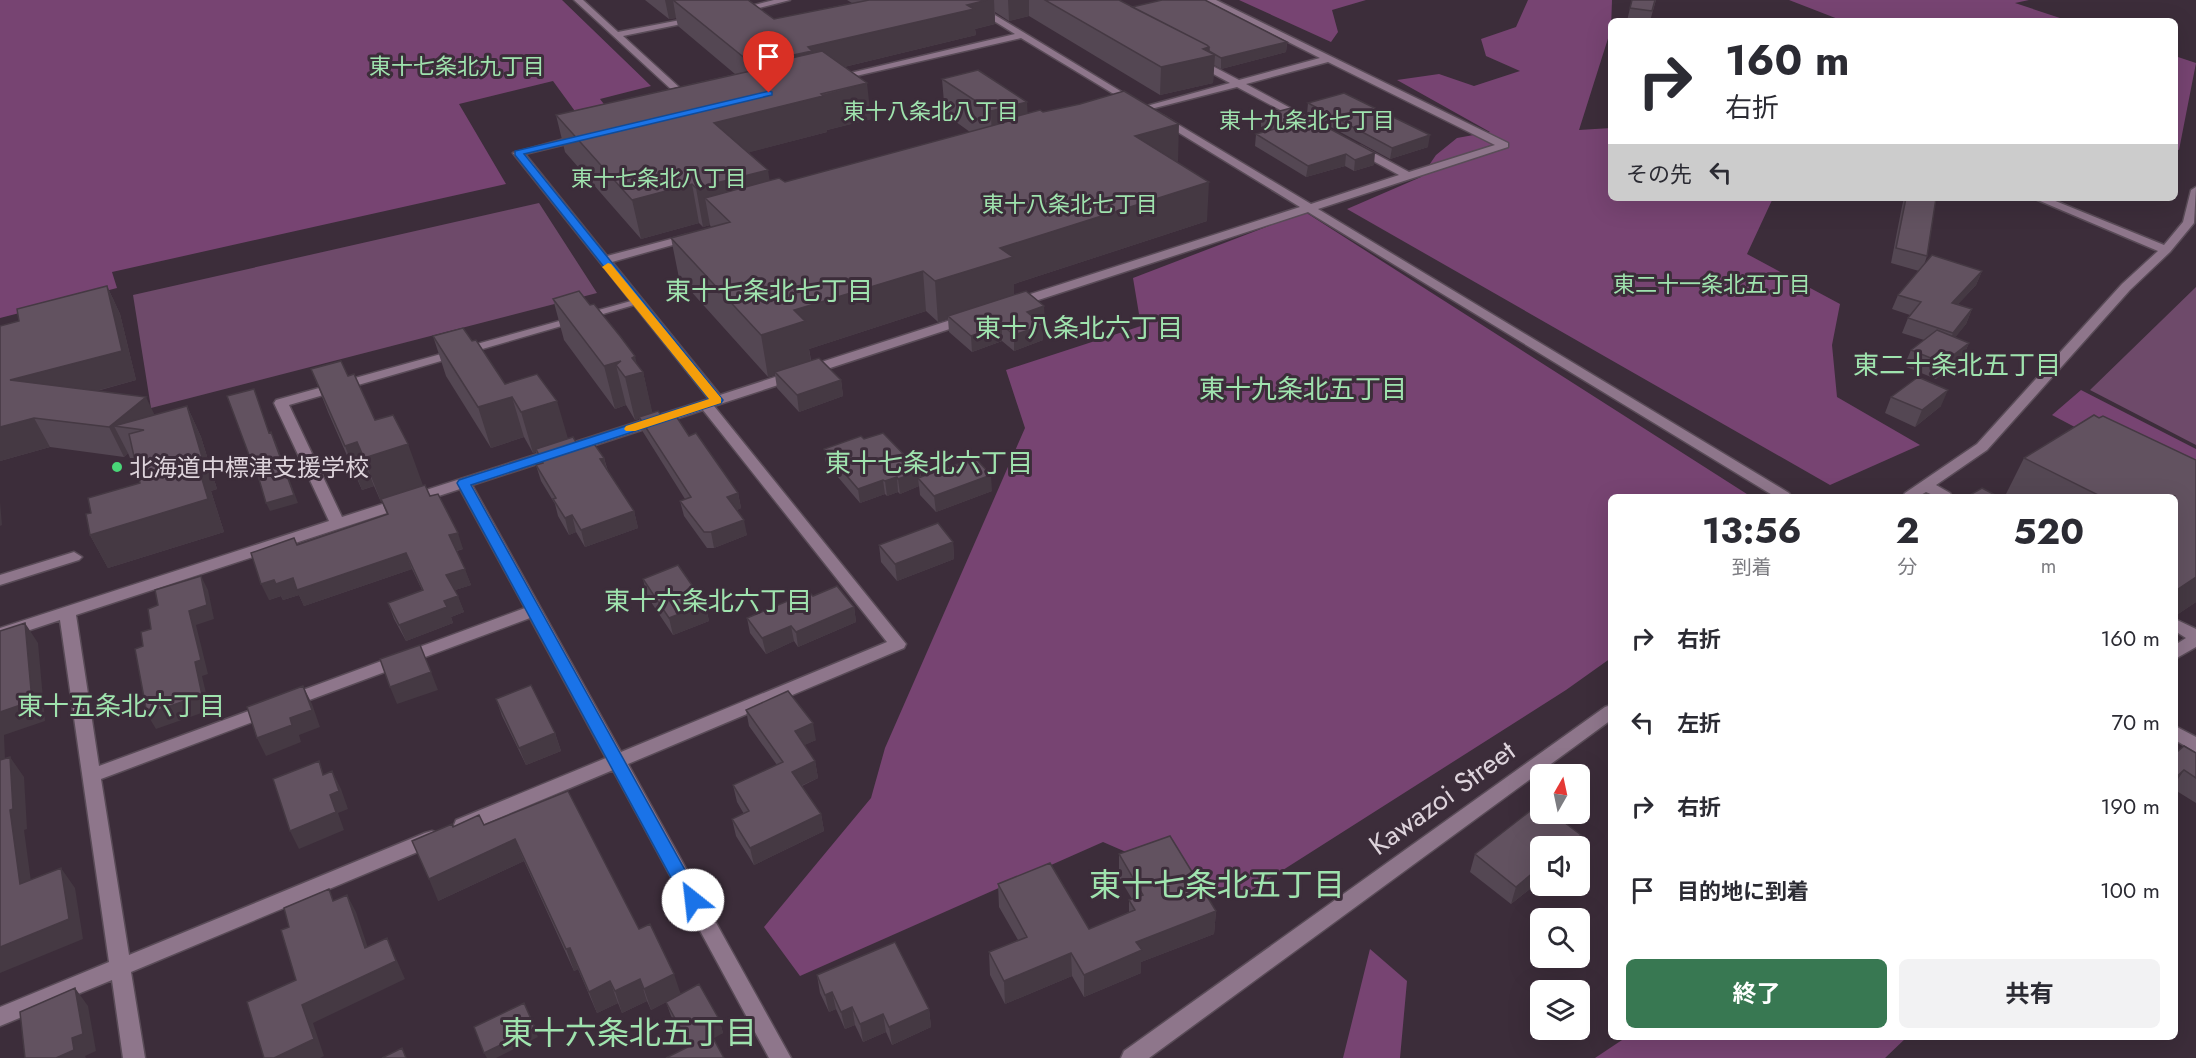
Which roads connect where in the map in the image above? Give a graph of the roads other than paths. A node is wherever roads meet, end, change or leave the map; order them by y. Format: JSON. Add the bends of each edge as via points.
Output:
{"nodes":[{"id":1,"x":578,"y":0,"type":"edge"},
{"id":2,"x":786,"y":0,"type":"edge"},
{"id":3,"x":964,"y":0,"type":"edge"},
{"id":4,"x":1209,"y":0,"type":"edge"},
{"id":5,"x":729,"y":12,"type":"edge"},
{"id":6,"x":706,"y":16,"type":"edge"},
{"id":7,"x":615,"y":35,"type":"junction"},
{"id":8,"x":1023,"y":35,"type":"junction"},
{"id":9,"x":1187,"y":56,"type":"edge"},
{"id":10,"x":1328,"y":59,"type":"junction"},
{"id":11,"x":827,"y":80,"type":"edge"},
{"id":12,"x":1239,"y":83,"type":"junction"},
{"id":13,"x":700,"y":110,"type":"edge"},
{"id":14,"x":1144,"y":111,"type":"junction"},
{"id":15,"x":1308,"y":122,"type":"edge"},
{"id":16,"x":598,"y":134,"type":"edge"},
{"id":17,"x":1348,"y":144,"type":"edge"},
{"id":18,"x":1408,"y":176,"type":"junction"},
{"id":19,"x":2196,"y":190,"type":"edge"},
{"id":20,"x":2045,"y":201,"type":"edge"},
{"id":21,"x":1308,"y":208,"type":"junction"},
{"id":22,"x":703,"y":233,"type":"edge"},
{"id":23,"x":2166,"y":250,"type":"junction"},
{"id":24,"x":603,"y":261,"type":"junction"},
{"id":25,"x":629,"y":304,"type":"dead end"},
{"id":26,"x":1000,"y":308,"type":"edge"},
{"id":27,"x":978,"y":316,"type":"edge"},
{"id":28,"x":711,"y":402,"type":"junction"},
{"id":29,"x":464,"y":483,"type":"junction"},
{"id":30,"x":1926,"y":486,"type":"junction"},
{"id":31,"x":1781,"y":494,"type":"edge"},
{"id":32,"x":1913,"y":494,"type":"edge"},
{"id":33,"x":1941,"y":494,"type":"edge"},
{"id":34,"x":338,"y":524,"type":"junction"},
{"id":35,"x":74,"y":557,"type":"dead end"},
{"id":36,"x":0,"y":580,"type":"edge"},
{"id":37,"x":533,"y":611,"type":"junction"},
{"id":38,"x":67,"y":612,"type":"junction"},
{"id":39,"x":2178,"y":626,"type":"edge"},
{"id":40,"x":0,"y":634,"type":"edge"},
{"id":41,"x":2196,"y":637,"type":"edge"},
{"id":42,"x":2178,"y":651,"type":"edge"},
{"id":43,"x":1608,"y":713,"type":"edge"},
{"id":44,"x":2178,"y":734,"type":"edge"},
{"id":45,"x":2196,"y":745,"type":"edge"},
{"id":46,"x":616,"y":762,"type":"junction"},
{"id":47,"x":91,"y":776,"type":"junction"},
{"id":48,"x":120,"y":967,"type":"junction"},
{"id":49,"x":0,"y":1017,"type":"edge"},
{"id":50,"x":134,"y":1058,"type":"edge"},
{"id":51,"x":780,"y":1058,"type":"edge"},
{"id":52,"x":1132,"y":1058,"type":"edge"}],
"edges":[{"from":1,"to":7,"type":"street"},
{"from":2,"to":5,"type":"street"},
{"from":3,"to":8,"type":"street"},
{"from":4,"to":10,"type":"street"},
{"from":6,"to":7,"type":"street"},
{"from":7,"to":13,"type":"street"},
{"from":8,"to":11,"type":"street"},
{"from":8,"to":14,"type":"street"},
{"from":9,"to":12,"type":"street"},
{"from":10,"to":12,"type":"street"},
{"from":10,"to":18,"type":"street","via":[[1504,145]]},
{"from":12,"to":14,"type":"street"},
{"from":12,"to":15,"type":"street"},
{"from":14,"to":21,"type":"street"},
{"from":16,"to":24,"type":"street","via":[[518,153]]},
{"from":17,"to":18,"type":"street"},
{"from":18,"to":21,"type":"street"},
{"from":19,"to":23,"type":"street","via":[[2188,223]]},
{"from":20,"to":23,"type":"street"},
{"from":21,"to":26,"type":"street"},
{"from":21,"to":31,"type":"street"},
{"from":22,"to":24,"type":"street"},
{"from":23,"to":30,"type":"street","via":[[2126,287],[1982,447]]},
{"from":24,"to":28,"type":"street"},
{"from":25,"to":34,"type":"street","via":[[281,403]]},
{"from":27,"to":28,"type":"street"},
{"from":28,"to":29,"type":"street"},
{"from":28,"to":46,"type":"street","via":[[898,644]]},
{"from":29,"to":34,"type":"street"},
{"from":29,"to":37,"type":"street"},
{"from":30,"to":32,"type":"street"},
{"from":30,"to":33,"type":"street"},
{"from":34,"to":38,"type":"street"},
{"from":35,"to":36,"type":"street"},
{"from":37,"to":46,"type":"street"},
{"from":37,"to":47,"type":"street"},
{"from":38,"to":40,"type":"street"},
{"from":38,"to":47,"type":"street"},
{"from":39,"to":41,"type":"street"},
{"from":41,"to":42,"type":"street"},
{"from":43,"to":52,"type":"street","name":"Kawazoi Street"},
{"from":44,"to":45,"type":"street"},
{"from":46,"to":48,"type":"street"},
{"from":46,"to":51,"type":"street"},
{"from":47,"to":48,"type":"street"},
{"from":48,"to":49,"type":"street"},
{"from":48,"to":50,"type":"street"}]}
